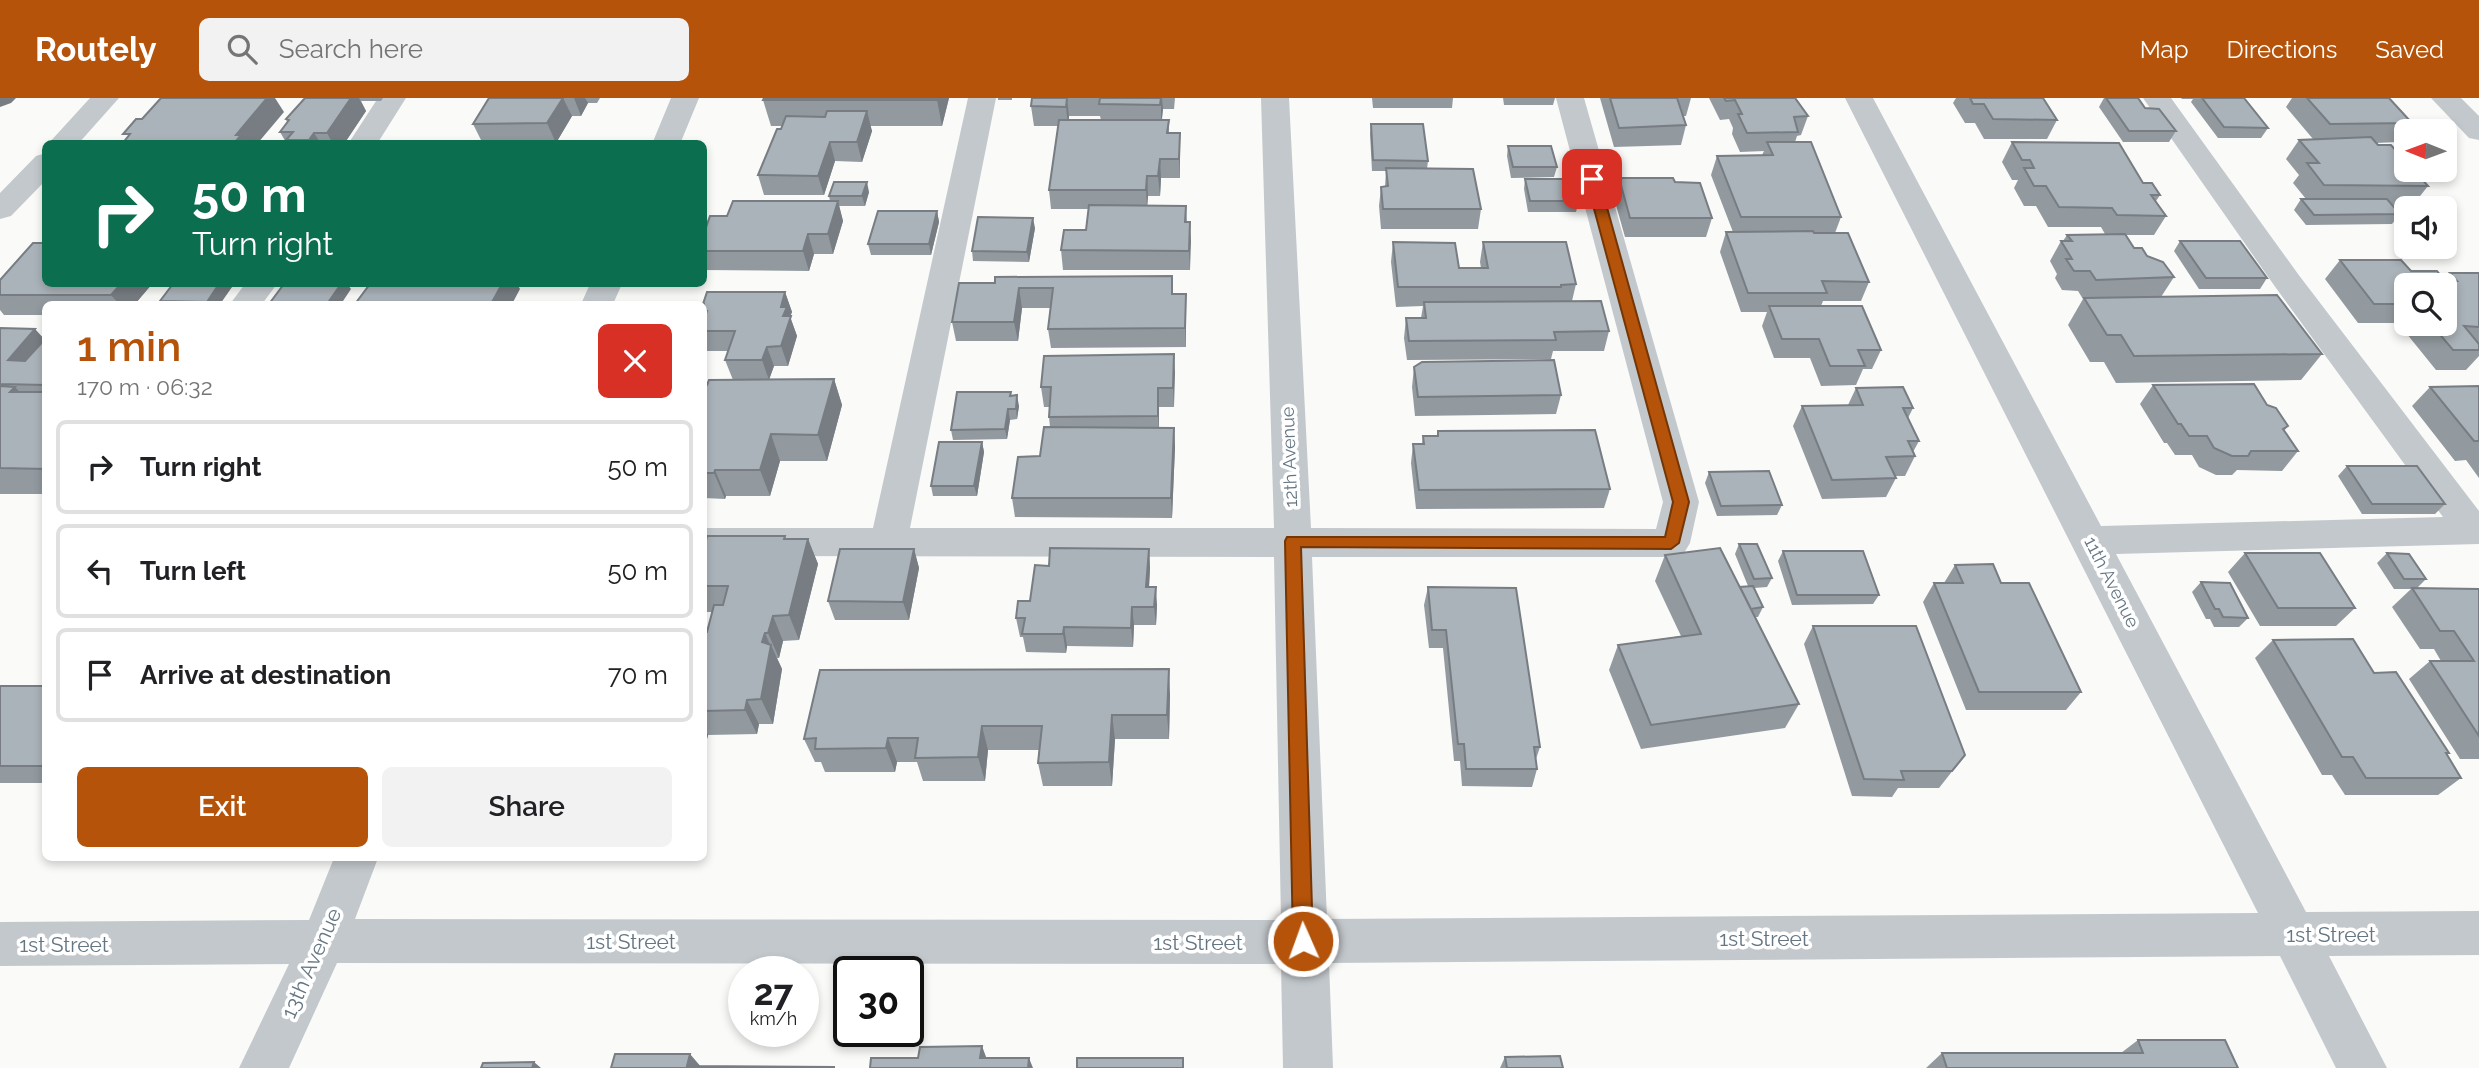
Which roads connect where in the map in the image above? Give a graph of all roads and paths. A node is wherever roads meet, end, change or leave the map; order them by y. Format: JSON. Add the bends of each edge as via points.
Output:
{"nodes":[{"id":1,"x":105,"y":98,"type":"edge"},
{"id":2,"x":392,"y":98,"type":"edge"},
{"id":3,"x":685,"y":98,"type":"edge"},
{"id":4,"x":982,"y":98,"type":"edge"},
{"id":5,"x":1275,"y":98,"type":"edge"},
{"id":6,"x":1570,"y":98,"type":"edge"},
{"id":7,"x":1859,"y":98,"type":"edge"},
{"id":8,"x":2157,"y":98,"type":"edge"},
{"id":9,"x":2445,"y":98,"type":"edge"},
{"id":10,"x":2479,"y":132,"type":"edge"},
{"id":11,"x":66,"y":140,"type":"edge"},
{"id":12,"x":365,"y":140,"type":"edge"},
{"id":13,"x":668,"y":140,"type":"edge"},
{"id":14,"x":42,"y":166,"type":"edge"},
{"id":15,"x":0,"y":211,"type":"edge"},
{"id":16,"x":2476,"y":529,"type":"edge"},
{"id":17,"x":2090,"y":540,"type":"junction"},
{"id":18,"x":889,"y":541,"type":"junction"},
{"id":19,"x":1293,"y":541,"type":"junction"},
{"id":20,"x":707,"y":542,"type":"edge"},
{"id":21,"x":355,"y":861,"type":"edge"},
{"id":22,"x":2479,"y":933,"type":"edge"},
{"id":23,"x":2294,"y":934,"type":"junction"},
{"id":24,"x":1303,"y":941,"type":"junction"},
{"id":25,"x":323,"y":943,"type":"junction"},
{"id":26,"x":0,"y":944,"type":"edge"},
{"id":27,"x":264,"y":1068,"type":"edge"},
{"id":28,"x":1308,"y":1068,"type":"edge"},
{"id":29,"x":2362,"y":1068,"type":"edge"}],
"edges":[{"from":1,"to":11,"type":"street"},
{"from":2,"to":12,"type":"street"},
{"from":3,"to":13,"type":"street"},
{"from":4,"to":18,"type":"street"},
{"from":5,"to":19,"type":"street","name":"12th Avenue"},
{"from":6,"to":19,"type":"street","via":[[1681,502],[1671,543]]},
{"from":7,"to":17,"type":"street","name":"11th Avenue"},
{"from":8,"to":16,"type":"street","via":[[2287,281]]},
{"from":9,"to":10,"type":"street"},
{"from":14,"to":15,"type":"street"},
{"from":16,"to":17,"type":"street"},
{"from":17,"to":23,"type":"street","name":"11th Avenue"},
{"from":18,"to":19,"type":"street"},
{"from":18,"to":20,"type":"street"},
{"from":19,"to":24,"type":"street","name":"12th Avenue"},
{"from":21,"to":25,"type":"street","name":"13th Avenue"},
{"from":22,"to":23,"type":"street","name":"1st Street"},
{"from":23,"to":24,"type":"street","name":"1st Street"},
{"from":23,"to":29,"type":"street","name":"11th Avenue"},
{"from":24,"to":25,"type":"street","name":"1st Street"},
{"from":24,"to":28,"type":"street","name":"12th Avenue"},
{"from":25,"to":26,"type":"street","name":"1st Street"},
{"from":25,"to":27,"type":"street","name":"13th Avenue"}]}
